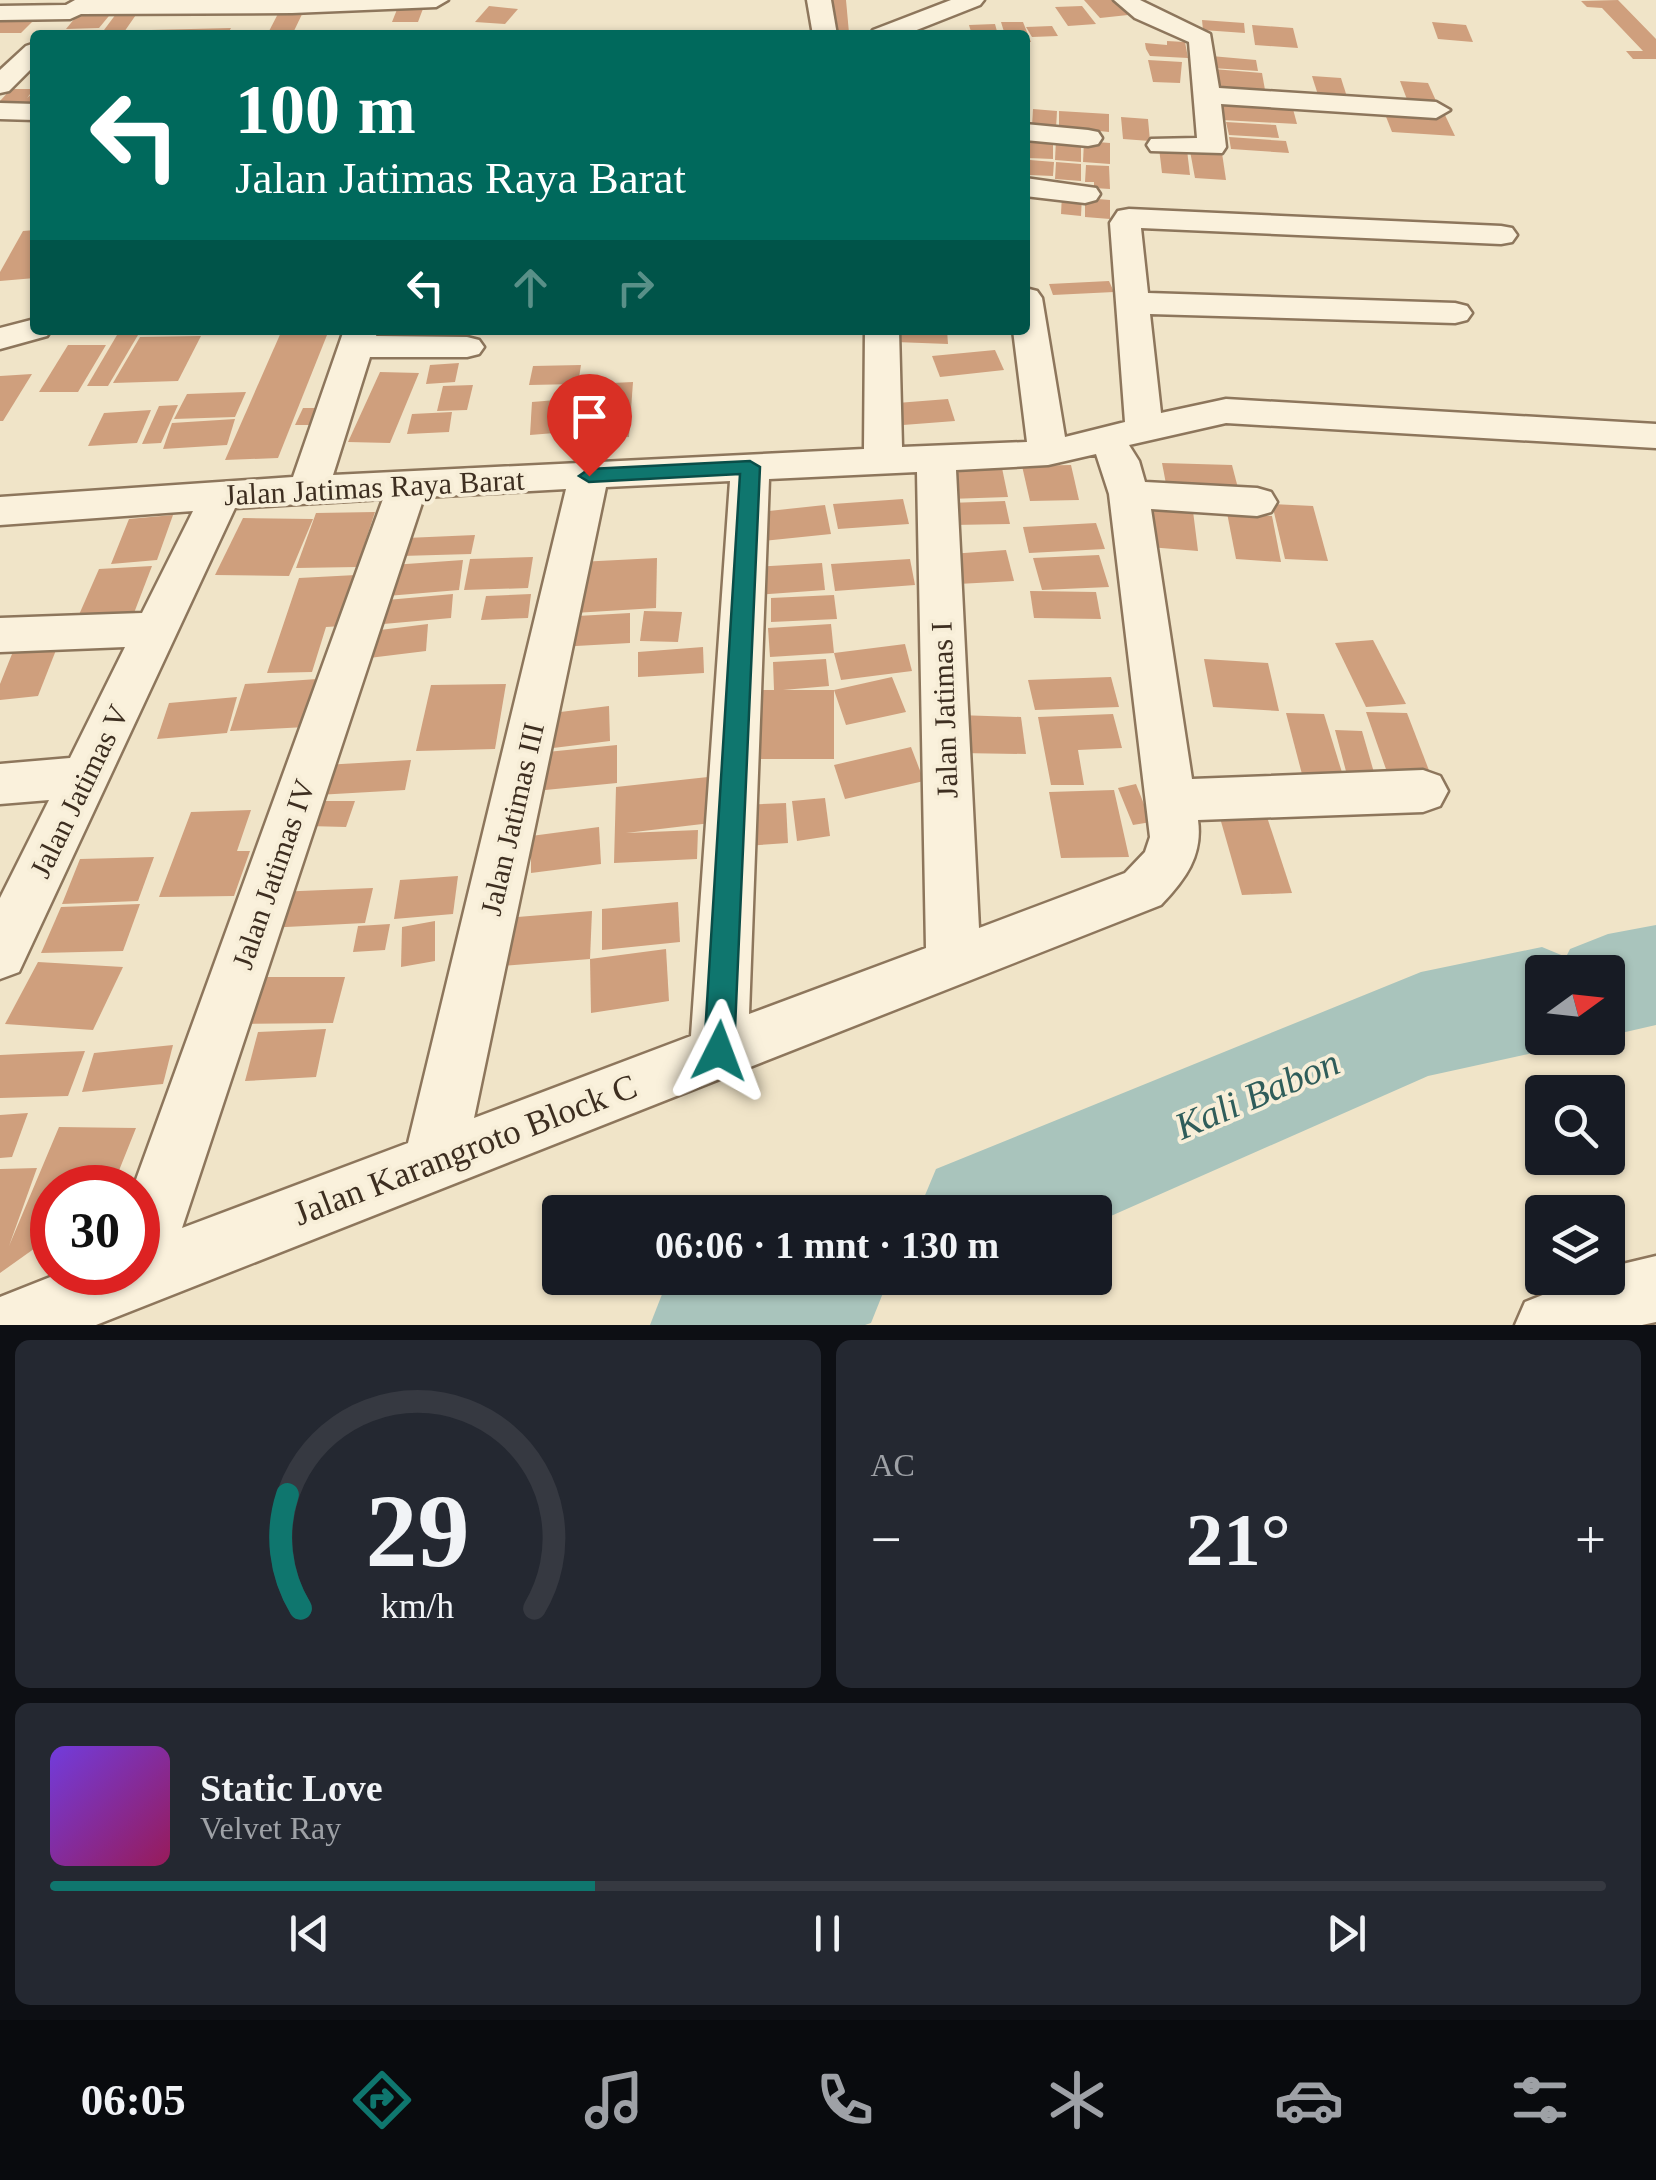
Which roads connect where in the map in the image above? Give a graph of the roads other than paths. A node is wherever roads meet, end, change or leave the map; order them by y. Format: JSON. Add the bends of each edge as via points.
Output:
{"nodes":[{"id":1,"x":436,"y":0,"type":"edge"},
{"id":2,"x":819,"y":0,"type":"edge"},
{"id":3,"x":972,"y":0,"type":"edge"},
{"id":4,"x":1126,"y":0,"type":"edge"},
{"id":5,"x":368,"y":4,"type":"junction"},
{"id":6,"x":76,"y":6,"type":"edge"},
{"id":7,"x":0,"y":13,"type":"edge"},
{"id":8,"x":931,"y":26,"type":"edge"},
{"id":9,"x":54,"y":30,"type":"edge"},
{"id":10,"x":355,"y":30,"type":"edge"},
{"id":11,"x":824,"y":30,"type":"edge"},
{"id":12,"x":24,"y":59,"type":"edge"},
{"id":13,"x":0,"y":85,"type":"edge"},
{"id":14,"x":1208,"y":95,"type":"junction"},
{"id":15,"x":1436,"y":110,"type":"dead end"},
{"id":16,"x":0,"y":111,"type":"edge"},
{"id":17,"x":30,"y":112,"type":"edge"},
{"id":18,"x":1030,"y":132,"type":"edge"},
{"id":19,"x":1088,"y":138,"type":"dead end"},
{"id":20,"x":1162,"y":145,"type":"dead end"},
{"id":21,"x":1030,"y":188,"type":"edge"},
{"id":22,"x":1085,"y":194,"type":"dead end"},
{"id":23,"x":1501,"y":235,"type":"dead end"},
{"id":24,"x":1134,"y":302,"type":"junction"},
{"id":25,"x":1455,"y":313,"type":"dead end"},
{"id":26,"x":30,"y":330,"type":"edge"},
{"id":27,"x":1030,"y":332,"type":"edge"},
{"id":28,"x":882,"y":335,"type":"edge"},
{"id":29,"x":358,"y":338,"type":"edge"},
{"id":30,"x":0,"y":339,"type":"edge"},
{"id":31,"x":466,"y":347,"type":"dead end"},
{"id":32,"x":1126,"y":436,"type":"junction"},
{"id":33,"x":1656,"y":436,"type":"edge"},
{"id":34,"x":1048,"y":453,"type":"junction"},
{"id":35,"x":883,"y":460,"type":"junction"},
{"id":36,"x":936,"y":461,"type":"junction"},
{"id":37,"x":750,"y":467,"type":"junction"},
{"id":38,"x":589,"y":476,"type":"junction"},
{"id":39,"x":408,"y":485,"type":"junction"},
{"id":40,"x":309,"y":490,"type":"junction"},
{"id":41,"x":1128,"y":494,"type":"junction"},
{"id":42,"x":220,"y":495,"type":"junction"},
{"id":43,"x":1257,"y":502,"type":"dead end"},
{"id":44,"x":0,"y":511,"type":"edge"},
{"id":45,"x":160,"y":629,"type":"junction"},
{"id":46,"x":0,"y":635,"type":"edge"},
{"id":47,"x":85,"y":778,"type":"junction"},
{"id":48,"x":0,"y":784,"type":"edge"},
{"id":49,"x":1423,"y":791,"type":"dead end"},
{"id":50,"x":1172,"y":800,"type":"junction"},
{"id":51,"x":0,"y":954,"type":"edge"},
{"id":52,"x":953,"y":960,"type":"junction"},
{"id":53,"x":719,"y":1051,"type":"junction"},
{"id":54,"x":434,"y":1162,"type":"junction"},
{"id":55,"x":160,"y":1200,"type":"edge"},
{"id":56,"x":160,"y":1263,"type":"edge"},
{"id":57,"x":1656,"y":1289,"type":"edge"},
{"id":58,"x":82,"y":1295,"type":"edge"},
{"id":59,"x":12,"y":1325,"type":"edge"},
{"id":60,"x":1548,"y":1325,"type":"edge"}],
"edges":[{"from":1,"to":5,"type":"street"},
{"from":2,"to":11,"type":"street"},
{"from":3,"to":8,"type":"street"},
{"from":4,"to":14,"type":"street","via":[[1142,15],[1201,39]]},
{"from":5,"to":6,"type":"street"},
{"from":5,"to":10,"type":"street"},
{"from":6,"to":7,"type":"street"},
{"from":6,"to":9,"type":"street"},
{"from":12,"to":13,"type":"street"},
{"from":14,"to":15,"type":"street"},
{"from":14,"to":20,"type":"street","via":[[1212,147]]},
{"from":16,"to":17,"type":"street"},
{"from":18,"to":19,"type":"street"},
{"from":21,"to":22,"type":"street"},
{"from":23,"to":24,"type":"street","via":[[1135,216],[1125,223]]},
{"from":24,"to":25,"type":"street"},
{"from":24,"to":32,"type":"street"},
{"from":26,"to":30,"type":"street"},
{"from":27,"to":34,"type":"street"},
{"from":28,"to":35,"type":"street"},
{"from":29,"to":31,"type":"street"},
{"from":29,"to":40,"type":"street"},
{"from":32,"to":33,"type":"street","name":"Jalan Jatimas Raya Barat","via":[[1226,411]]},
{"from":32,"to":34,"type":"street","name":"Jalan Jatimas Raya Barat"},
{"from":32,"to":41,"type":"street","via":[[1120,461]]},
{"from":34,"to":36,"type":"street","name":"Jalan Jatimas Raya Barat"},
{"from":35,"to":36,"type":"street","name":"Jalan Jatimas Raya Barat"},
{"from":35,"to":37,"type":"street","name":"Jalan Jatimas Raya Barat"},
{"from":36,"to":52,"type":"street","name":"Jalan Jatimas I"},
{"from":37,"to":38,"type":"street","name":"Jalan Jatimas Raya Barat"},
{"from":37,"to":53,"type":"street"},
{"from":38,"to":39,"type":"street","name":"Jalan Jatimas Raya Barat"},
{"from":38,"to":54,"type":"street","name":"Jalan Jatimas III"},
{"from":39,"to":40,"type":"street","name":"Jalan Jatimas Raya Barat"},
{"from":39,"to":55,"type":"street","name":"Jalan Jatimas IV"},
{"from":40,"to":42,"type":"street","name":"Jalan Jatimas Raya Barat"},
{"from":41,"to":43,"type":"street"},
{"from":41,"to":50,"type":"street"},
{"from":42,"to":44,"type":"street","name":"Jalan Jatimas Raya Barat"},
{"from":42,"to":45,"type":"street","name":"Jalan Jatimas V"},
{"from":45,"to":46,"type":"street"},
{"from":45,"to":47,"type":"street","name":"Jalan Jatimas V"},
{"from":47,"to":48,"type":"street"},
{"from":47,"to":51,"type":"street","name":"Jalan Jatimas V"},
{"from":49,"to":50,"type":"street"},
{"from":50,"to":52,"type":"street","name":"Jalan Karangroto Block C","via":[[1175,837],[1167,864],[1143,889]]},
{"from":52,"to":53,"type":"street","name":"Jalan Karangroto Block C"},
{"from":53,"to":54,"type":"street","name":"Jalan Karangroto Block C"},
{"from":54,"to":56,"type":"street","name":"Jalan Karangroto Block C"},
{"from":57,"to":60,"type":"street"},
{"from":58,"to":59,"type":"street","name":"Jalan Karangroto Block C"}]}
